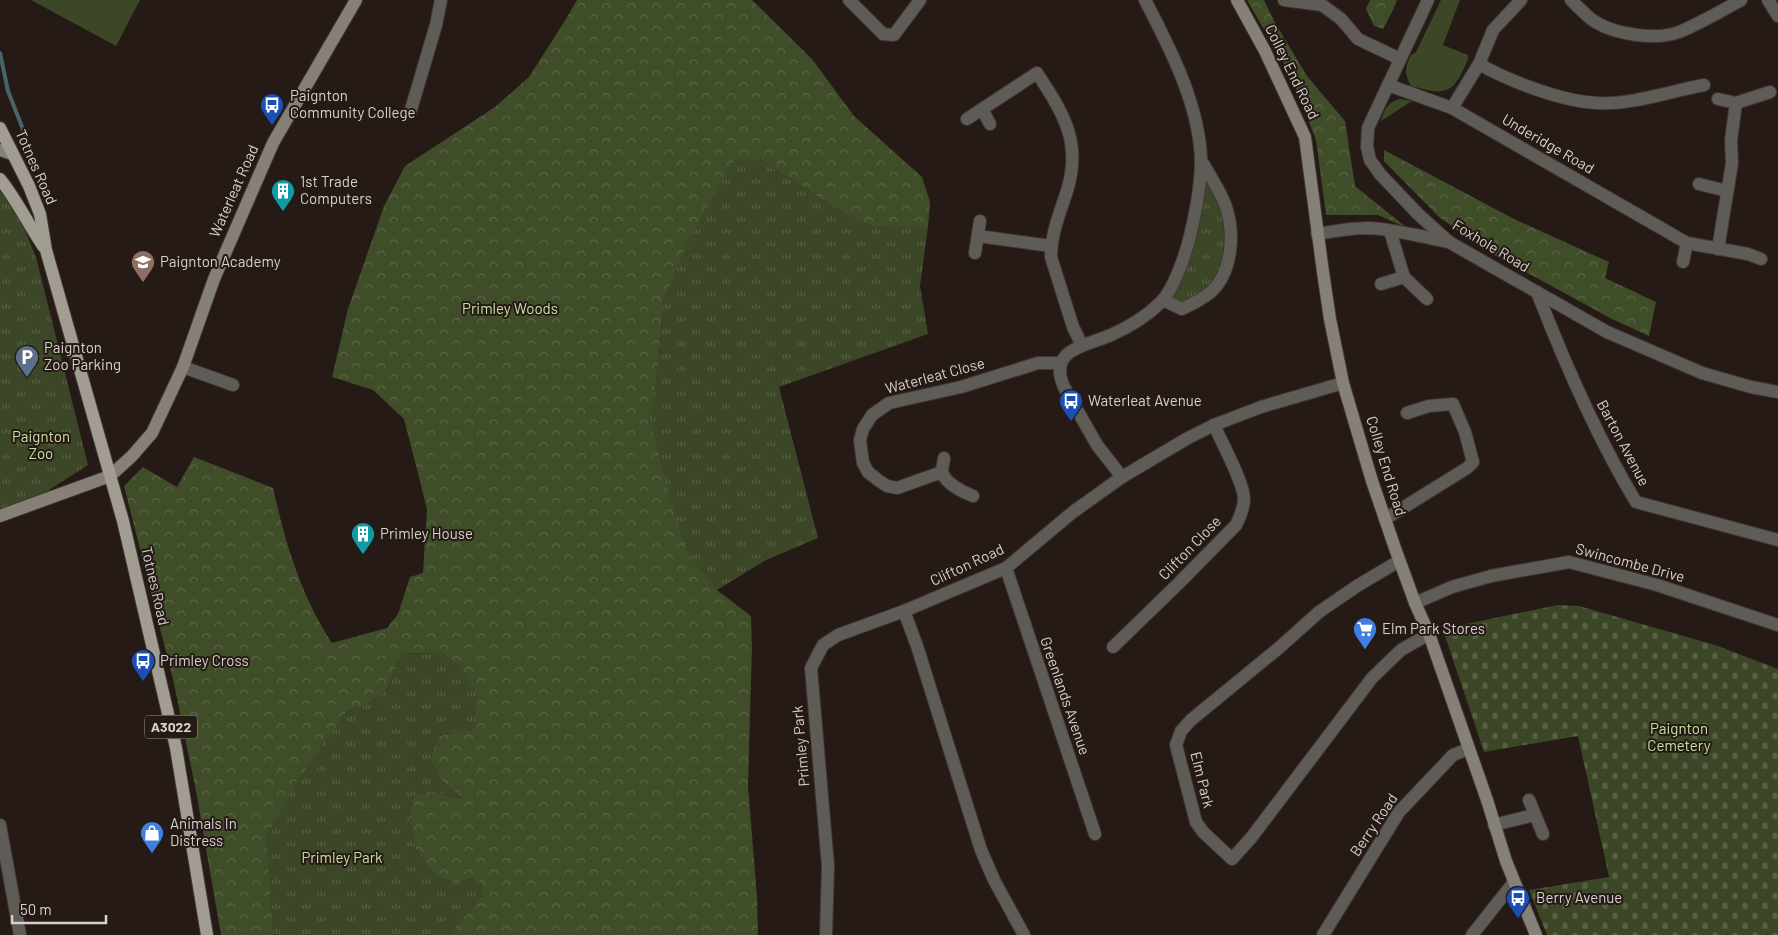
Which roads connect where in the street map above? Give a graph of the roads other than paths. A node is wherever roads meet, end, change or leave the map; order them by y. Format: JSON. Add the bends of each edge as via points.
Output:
{"nodes":[{"id":1,"x":356,"y":0,"type":"edge"},
{"id":2,"x":441,"y":0,"type":"edge"},
{"id":3,"x":849,"y":0,"type":"edge"},
{"id":4,"x":920,"y":0,"type":"edge"},
{"id":5,"x":1146,"y":0,"type":"edge"},
{"id":6,"x":1237,"y":0,"type":"edge"},
{"id":7,"x":1284,"y":0,"type":"edge"},
{"id":8,"x":1428,"y":0,"type":"edge"},
{"id":9,"x":1521,"y":0,"type":"edge"},
{"id":10,"x":1571,"y":0,"type":"edge"},
{"id":11,"x":1741,"y":0,"type":"edge"},
{"id":12,"x":1768,"y":0,"type":"edge"},
{"id":13,"x":1778,"y":16,"type":"edge"},
{"id":14,"x":1400,"y":59,"type":"junction"},
{"id":15,"x":1479,"y":64,"type":"junction"},
{"id":16,"x":1388,"y":85,"type":"junction"},
{"id":17,"x":1704,"y":85,"type":"dead end"},
{"id":18,"x":1770,"y":92,"type":"dead end"},
{"id":19,"x":1718,"y":98,"type":"dead end"},
{"id":20,"x":1736,"y":103,"type":"junction"},
{"id":21,"x":1452,"y":108,"type":"junction"},
{"id":22,"x":982,"y":109,"type":"junction"},
{"id":23,"x":410,"y":113,"type":"dead end"},
{"id":24,"x":968,"y":119,"type":"dead end"},
{"id":25,"x":990,"y":124,"type":"dead end"},
{"id":26,"x":0,"y":128,"type":"edge"},
{"id":27,"x":6,"y":152,"type":"edge"},
{"id":28,"x":1201,"y":160,"type":"junction"},
{"id":29,"x":0,"y":179,"type":"edge"},
{"id":30,"x":1699,"y":184,"type":"dead end"},
{"id":31,"x":1727,"y":191,"type":"junction"},
{"id":32,"x":980,"y":221,"type":"dead end"},
{"id":33,"x":1390,"y":231,"type":"junction"},
{"id":34,"x":1317,"y":234,"type":"junction"},
{"id":35,"x":978,"y":236,"type":"junction"},
{"id":36,"x":1449,"y":242,"type":"junction"},
{"id":37,"x":1687,"y":243,"type":"junction"},
{"id":38,"x":1051,"y":246,"type":"junction"},
{"id":39,"x":1718,"y":249,"type":"junction"},
{"id":40,"x":46,"y":250,"type":"junction"},
{"id":41,"x":975,"y":253,"type":"dead end"},
{"id":42,"x":1761,"y":259,"type":"dead end"},
{"id":43,"x":1683,"y":262,"type":"dead end"},
{"id":44,"x":1404,"y":277,"type":"junction"},
{"id":45,"x":1381,"y":284,"type":"dead end"},
{"id":46,"x":1537,"y":292,"type":"junction"},
{"id":47,"x":1427,"y":299,"type":"dead end"},
{"id":48,"x":1163,"y":300,"type":"junction"},
{"id":49,"x":1082,"y":345,"type":"junction"},
{"id":50,"x":1061,"y":363,"type":"junction"},
{"id":51,"x":183,"y":367,"type":"junction"},
{"id":52,"x":1344,"y":383,"type":"junction"},
{"id":53,"x":233,"y":385,"type":"dead end"},
{"id":54,"x":1778,"y":392,"type":"edge"},
{"id":55,"x":1407,"y":413,"type":"dead end"},
{"id":56,"x":1214,"y":425,"type":"junction"},
{"id":57,"x":944,"y":458,"type":"dead end"},
{"id":58,"x":942,"y":472,"type":"junction"},
{"id":59,"x":110,"y":476,"type":"junction"},
{"id":60,"x":1122,"y":477,"type":"junction"},
{"id":61,"x":973,"y":496,"type":"dead end"},
{"id":62,"x":0,"y":516,"type":"edge"},
{"id":63,"x":1385,"y":519,"type":"junction"},
{"id":64,"x":1778,"y":540,"type":"edge"},
{"id":65,"x":1399,"y":561,"type":"junction"},
{"id":66,"x":1006,"y":568,"type":"junction"},
{"id":67,"x":1415,"y":603,"type":"junction"},
{"id":68,"x":904,"y":611,"type":"junction"},
{"id":69,"x":1778,"y":626,"type":"edge"},
{"id":70,"x":1429,"y":634,"type":"junction"},
{"id":71,"x":1113,"y":647,"type":"dead end"},
{"id":72,"x":1468,"y":749,"type":"junction"},
{"id":73,"x":1529,"y":800,"type":"dead end"},
{"id":74,"x":1534,"y":815,"type":"junction"},
{"id":75,"x":0,"y":825,"type":"edge"},
{"id":76,"x":1494,"y":825,"type":"junction"},
{"id":77,"x":1543,"y":834,"type":"dead end"},
{"id":78,"x":1095,"y":837,"type":"dead end"},
{"id":79,"x":1514,"y":882,"type":"junction"},
{"id":80,"x":20,"y":935,"type":"edge"},
{"id":81,"x":207,"y":935,"type":"edge"},
{"id":82,"x":826,"y":935,"type":"edge"},
{"id":83,"x":1024,"y":935,"type":"edge"},
{"id":84,"x":1322,"y":935,"type":"edge"},
{"id":85,"x":1472,"y":935,"type":"edge"},
{"id":86,"x":1536,"y":935,"type":"edge"}],
"edges":[{"from":1,"to":51,"type":"street","name":"Waterleat Road","via":[[273,143],[214,279]]},
{"from":2,"to":23,"type":"street"},
{"from":3,"to":4,"type":"street","via":[[883,34],[894,35]]},
{"from":5,"to":28,"type":"street","via":[[1174,55],[1195,116]]},
{"from":6,"to":34,"type":"street","name":"Colley End Road","via":[[1305,137]]},
{"from":7,"to":14,"type":"street","via":[[1322,6],[1341,18],[1358,39]]},
{"from":8,"to":14,"type":"street","name":"Foxhole Road"},
{"from":9,"to":15,"type":"street","via":[[1493,30]]},
{"from":10,"to":11,"type":"street","via":[[1592,20],[1617,31],[1650,36],[1677,32]]},
{"from":12,"to":13,"type":"street"},
{"from":14,"to":16,"type":"street","name":"Foxhole Road"},
{"from":15,"to":17,"type":"street","via":[[1536,88],[1575,100],[1599,103]]},
{"from":15,"to":21,"type":"street"},
{"from":16,"to":21,"type":"street","name":"Underidge Road"},
{"from":16,"to":36,"type":"street","name":"Foxhole Road","via":[[1368,128],[1370,160],[1418,214]]},
{"from":18,"to":20,"type":"street"},
{"from":19,"to":20,"type":"street"},
{"from":20,"to":31,"type":"street"},
{"from":21,"to":37,"type":"street","name":"Underidge Road"},
{"from":22,"to":24,"type":"street"},
{"from":22,"to":25,"type":"street"},
{"from":22,"to":38,"type":"street","via":[[1037,73],[1060,110],[1072,143],[1074,165]]},
{"from":26,"to":27,"type":"main road","name":"Totnes Road","number":"A3022"},
{"from":27,"to":40,"type":"main road","name":"Totnes Road","number":"A3022","via":[[29,186],[40,214]]},
{"from":28,"to":48,"type":"street","via":[[1198,204],[1188,246]]},
{"from":28,"to":48,"type":"street","via":[[1230,219],[1229,260],[1222,277],[1200,299],[1182,309]]},
{"from":29,"to":40,"type":"main road","name":"Totnes Road","number":"A3022"},
{"from":30,"to":31,"type":"street"},
{"from":31,"to":39,"type":"street"},
{"from":32,"to":35,"type":"street"},
{"from":33,"to":34,"type":"street","via":[[1368,228]]},
{"from":33,"to":36,"type":"street"},
{"from":33,"to":44,"type":"street"},
{"from":34,"to":52,"type":"street","name":"Colley End Road"},
{"from":35,"to":38,"type":"street"},
{"from":35,"to":41,"type":"street"},
{"from":36,"to":46,"type":"street","name":"Foxhole Road"},
{"from":37,"to":39,"type":"street","name":"Underidge Road"},
{"from":37,"to":43,"type":"street"},
{"from":38,"to":49,"type":"street","via":[[1060,289]]},
{"from":39,"to":42,"type":"street","name":"Underidge Road"},
{"from":40,"to":59,"type":"main road","name":"Totnes Road","number":"A3022"},
{"from":44,"to":45,"type":"street"},
{"from":44,"to":47,"type":"street"},
{"from":46,"to":54,"type":"street","name":"Foxhole Road","via":[[1607,332],[1656,354],[1702,373]]},
{"from":46,"to":64,"type":"street","name":"Barton Avenue","via":[[1583,401],[1636,502]]},
{"from":48,"to":49,"type":"street","via":[[1138,321]]},
{"from":49,"to":50,"type":"street"},
{"from":50,"to":58,"type":"street","name":"Waterleat Close","via":[[1038,363],[969,385],[889,403],[872,415],[860,440],[863,463],[868,472],[888,486],[897,488]]},
{"from":50,"to":60,"type":"street","via":[[1064,387],[1097,445]]},
{"from":51,"to":53,"type":"street"},
{"from":51,"to":59,"type":"street","name":"Waterleat Road","via":[[152,433]]},
{"from":52,"to":56,"type":"street","name":"Clifton Road","via":[[1261,407]]},
{"from":52,"to":63,"type":"street","name":"Colley End Road"},
{"from":55,"to":63,"type":"street","via":[[1453,404],[1473,462]]},
{"from":56,"to":60,"type":"street","name":"Clifton Road"},
{"from":56,"to":71,"type":"street","name":"Clifton Close","via":[[1244,498],[1236,525]]},
{"from":57,"to":58,"type":"street"},
{"from":58,"to":61,"type":"street","via":[[953,485]]},
{"from":59,"to":62,"type":"street"},
{"from":59,"to":81,"type":"main road","name":"Totnes Road","number":"A3022","via":[[176,748]]},
{"from":60,"to":66,"type":"street","name":"Clifton Road","via":[[1073,512]]},
{"from":63,"to":65,"type":"street","name":"Colley End Road"},
{"from":65,"to":67,"type":"street","name":"Colley End Road"},
{"from":65,"to":70,"type":"street","name":"Elm Park","via":[[1319,612],[1181,731],[1176,745],[1196,822],[1203,832],[1232,859],[1252,838],[1372,678],[1401,650]]},
{"from":66,"to":68,"type":"street","name":"Clifton Road"},
{"from":66,"to":78,"type":"street","name":"Greenlands Avenue"},
{"from":67,"to":69,"type":"street","name":"Swincombe Drive","via":[[1452,587],[1491,576],[1569,562],[1657,585]]},
{"from":67,"to":70,"type":"street","name":"Colley End Road"},
{"from":68,"to":82,"type":"street","name":"Primley Park","via":[[838,635],[823,645],[810,668],[828,866]]},
{"from":68,"to":83,"type":"street","via":[[981,850]]},
{"from":70,"to":72,"type":"street","name":"Colley End Road"},
{"from":72,"to":76,"type":"street","name":"Colley End Road"},
{"from":72,"to":84,"type":"street","name":"Berry Road","via":[[1453,755],[1399,812]]},
{"from":73,"to":74,"type":"street"},
{"from":74,"to":76,"type":"street"},
{"from":74,"to":77,"type":"street"},
{"from":75,"to":80,"type":"street"},
{"from":76,"to":79,"type":"street","name":"Colley End Road"},
{"from":79,"to":85,"type":"street"},
{"from":79,"to":86,"type":"street","name":"Colley End Road"}]}
